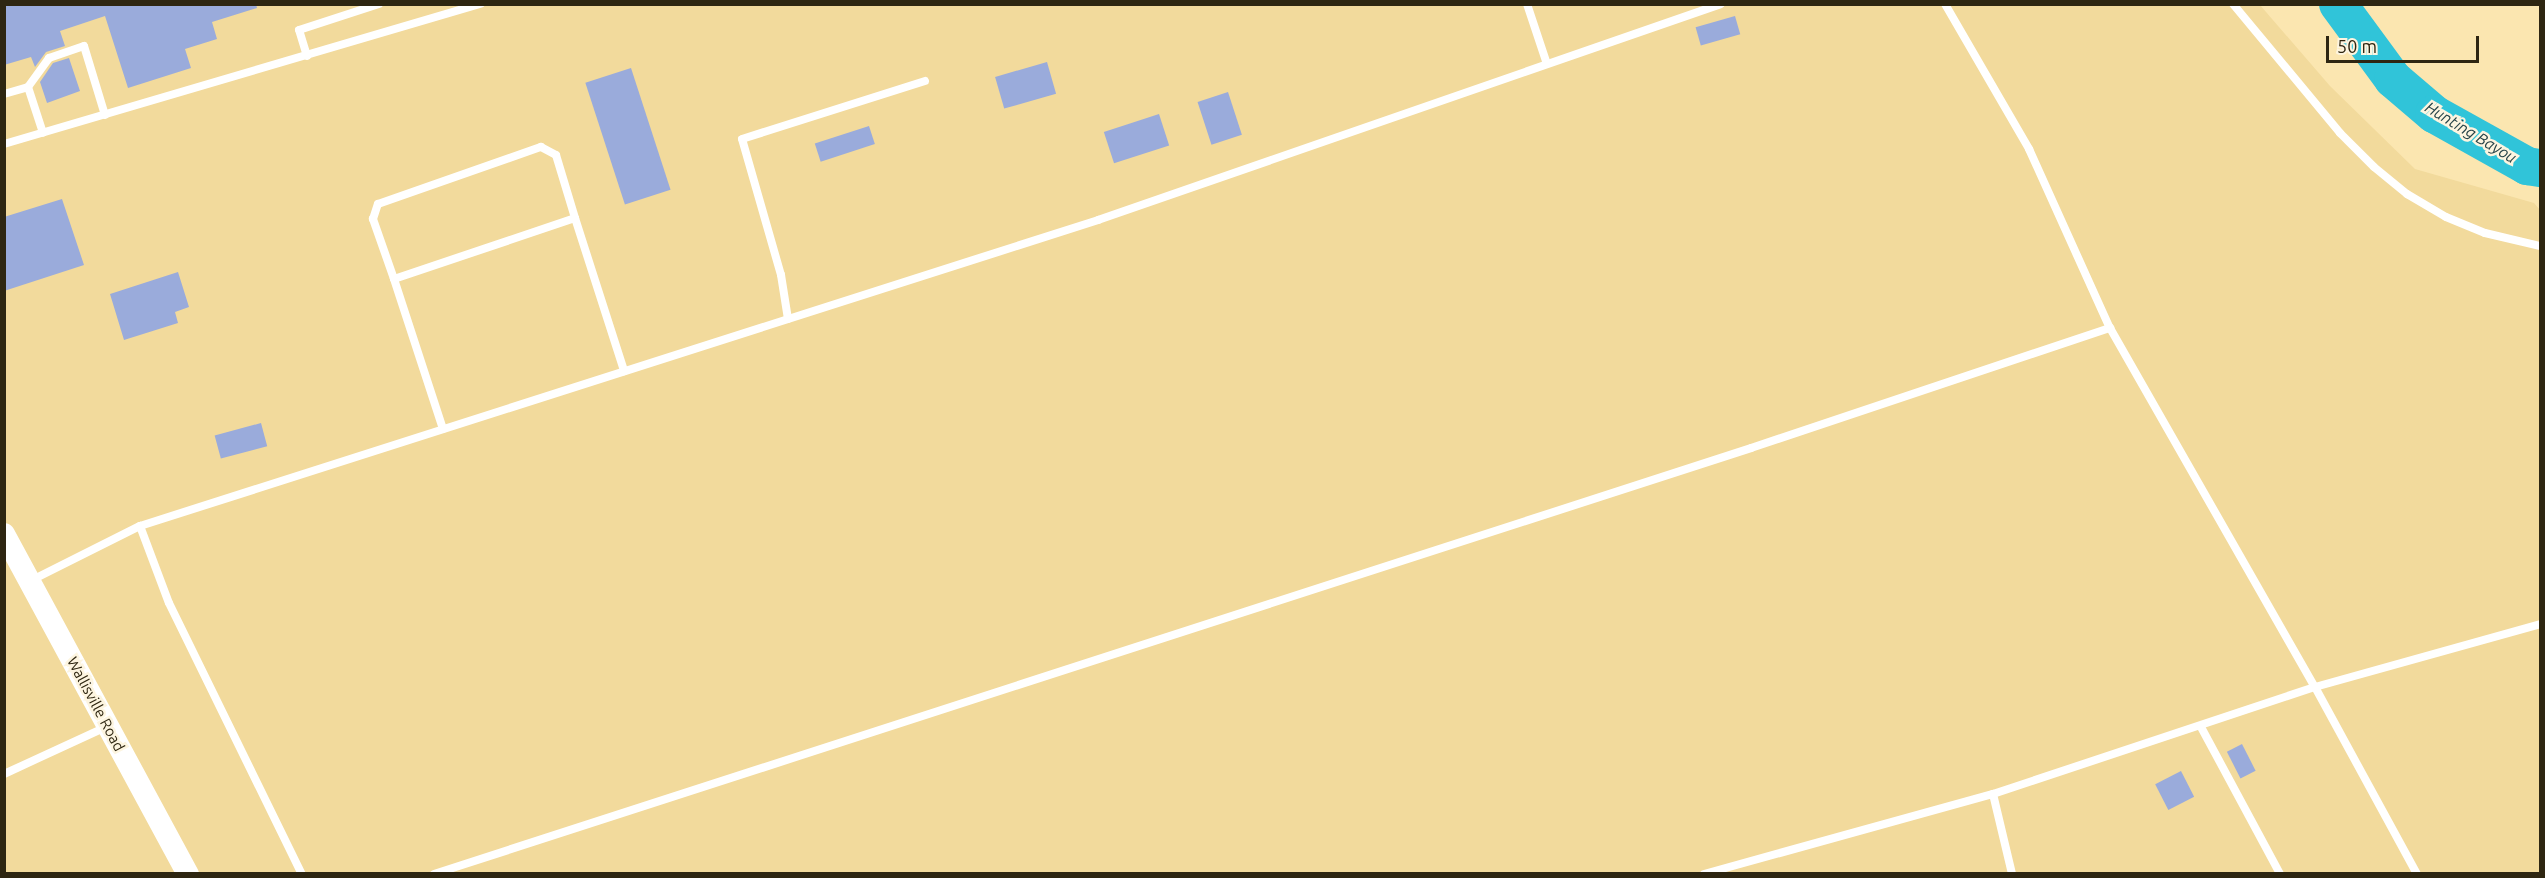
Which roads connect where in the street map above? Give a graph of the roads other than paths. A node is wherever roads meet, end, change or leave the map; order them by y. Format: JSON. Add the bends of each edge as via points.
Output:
{"nodes":[{"id":1,"x":379,"y":4,"type":"edge"},
{"id":2,"x":482,"y":4,"type":"edge"},
{"id":3,"x":1527,"y":4,"type":"edge"},
{"id":4,"x":1720,"y":4,"type":"edge"},
{"id":5,"x":1945,"y":4,"type":"edge"},
{"id":6,"x":2233,"y":4,"type":"edge"},
{"id":7,"x":307,"y":56,"type":"junction"},
{"id":8,"x":1547,"y":64,"type":"junction"},
{"id":9,"x":925,"y":81,"type":"dead end"},
{"id":10,"x":28,"y":87,"type":"junction"},
{"id":11,"x":4,"y":94,"type":"edge"},
{"id":12,"x":105,"y":115,"type":"junction"},
{"id":13,"x":43,"y":133,"type":"junction"},
{"id":14,"x":4,"y":144,"type":"edge"},
{"id":15,"x":575,"y":218,"type":"junction"},
{"id":16,"x":2541,"y":246,"type":"edge"},
{"id":17,"x":394,"y":279,"type":"junction"},
{"id":18,"x":788,"y":319,"type":"junction"},
{"id":19,"x":2110,"y":328,"type":"junction"},
{"id":20,"x":624,"y":371,"type":"junction"},
{"id":21,"x":443,"y":429,"type":"junction"},
{"id":22,"x":140,"y":525,"type":"junction"},
{"id":23,"x":4,"y":534,"type":"edge"},
{"id":24,"x":30,"y":582,"type":"junction"},
{"id":25,"x":2541,"y":624,"type":"edge"},
{"id":26,"x":2315,"y":687,"type":"junction"},
{"id":27,"x":108,"y":726,"type":"junction"},
{"id":28,"x":2200,"y":727,"type":"junction"},
{"id":29,"x":4,"y":774,"type":"edge"},
{"id":30,"x":1993,"y":794,"type":"junction"},
{"id":31,"x":188,"y":873,"type":"edge"},
{"id":32,"x":302,"y":873,"type":"edge"},
{"id":33,"x":434,"y":873,"type":"edge"},
{"id":34,"x":1704,"y":873,"type":"edge"},
{"id":35,"x":2012,"y":873,"type":"edge"},
{"id":36,"x":2280,"y":873,"type":"edge"},
{"id":37,"x":2417,"y":873,"type":"edge"}],
"edges":[{"from":1,"to":7,"type":"lane","via":[[298,30]]},
{"from":2,"to":7,"type":"lane"},
{"from":3,"to":8,"type":"lane"},
{"from":4,"to":8,"type":"lane"},
{"from":5,"to":19,"type":"lane","via":[[2029,149]]},
{"from":6,"to":16,"type":"lane","via":[[2340,133],[2407,194],[2446,218],[2485,234]]},
{"from":7,"to":12,"type":"lane"},
{"from":8,"to":18,"type":"lane","via":[[1098,220]]},
{"from":9,"to":18,"type":"lane","via":[[742,139],[781,275]]},
{"from":10,"to":11,"type":"lane"},
{"from":10,"to":12,"type":"lane","via":[[49,58],[84,46]]},
{"from":10,"to":13,"type":"lane"},
{"from":12,"to":13,"type":"lane"},
{"from":13,"to":14,"type":"lane"},
{"from":15,"to":17,"type":"lane"},
{"from":15,"to":17,"type":"lane","via":[[556,155],[541,147],[378,204],[373,219]]},
{"from":15,"to":20,"type":"lane"},
{"from":17,"to":21,"type":"lane"},
{"from":18,"to":20,"type":"lane"},
{"from":19,"to":26,"type":"lane"},
{"from":19,"to":33,"type":"lane","via":[[1751,448]]},
{"from":20,"to":21,"type":"lane"},
{"from":21,"to":22,"type":"lane"},
{"from":22,"to":24,"type":"lane"},
{"from":22,"to":32,"type":"lane","via":[[169,603]]},
{"from":23,"to":24,"type":"main road","name":"Wallisville Road"},
{"from":24,"to":27,"type":"main road","name":"Wallisville Road"},
{"from":25,"to":26,"type":"lane"},
{"from":26,"to":28,"type":"lane"},
{"from":26,"to":37,"type":"lane"},
{"from":27,"to":29,"type":"lane"},
{"from":27,"to":31,"type":"main road","name":"Wallisville Road"},
{"from":28,"to":30,"type":"lane"},
{"from":28,"to":36,"type":"lane"},
{"from":30,"to":34,"type":"lane"},
{"from":30,"to":35,"type":"lane"}]}
